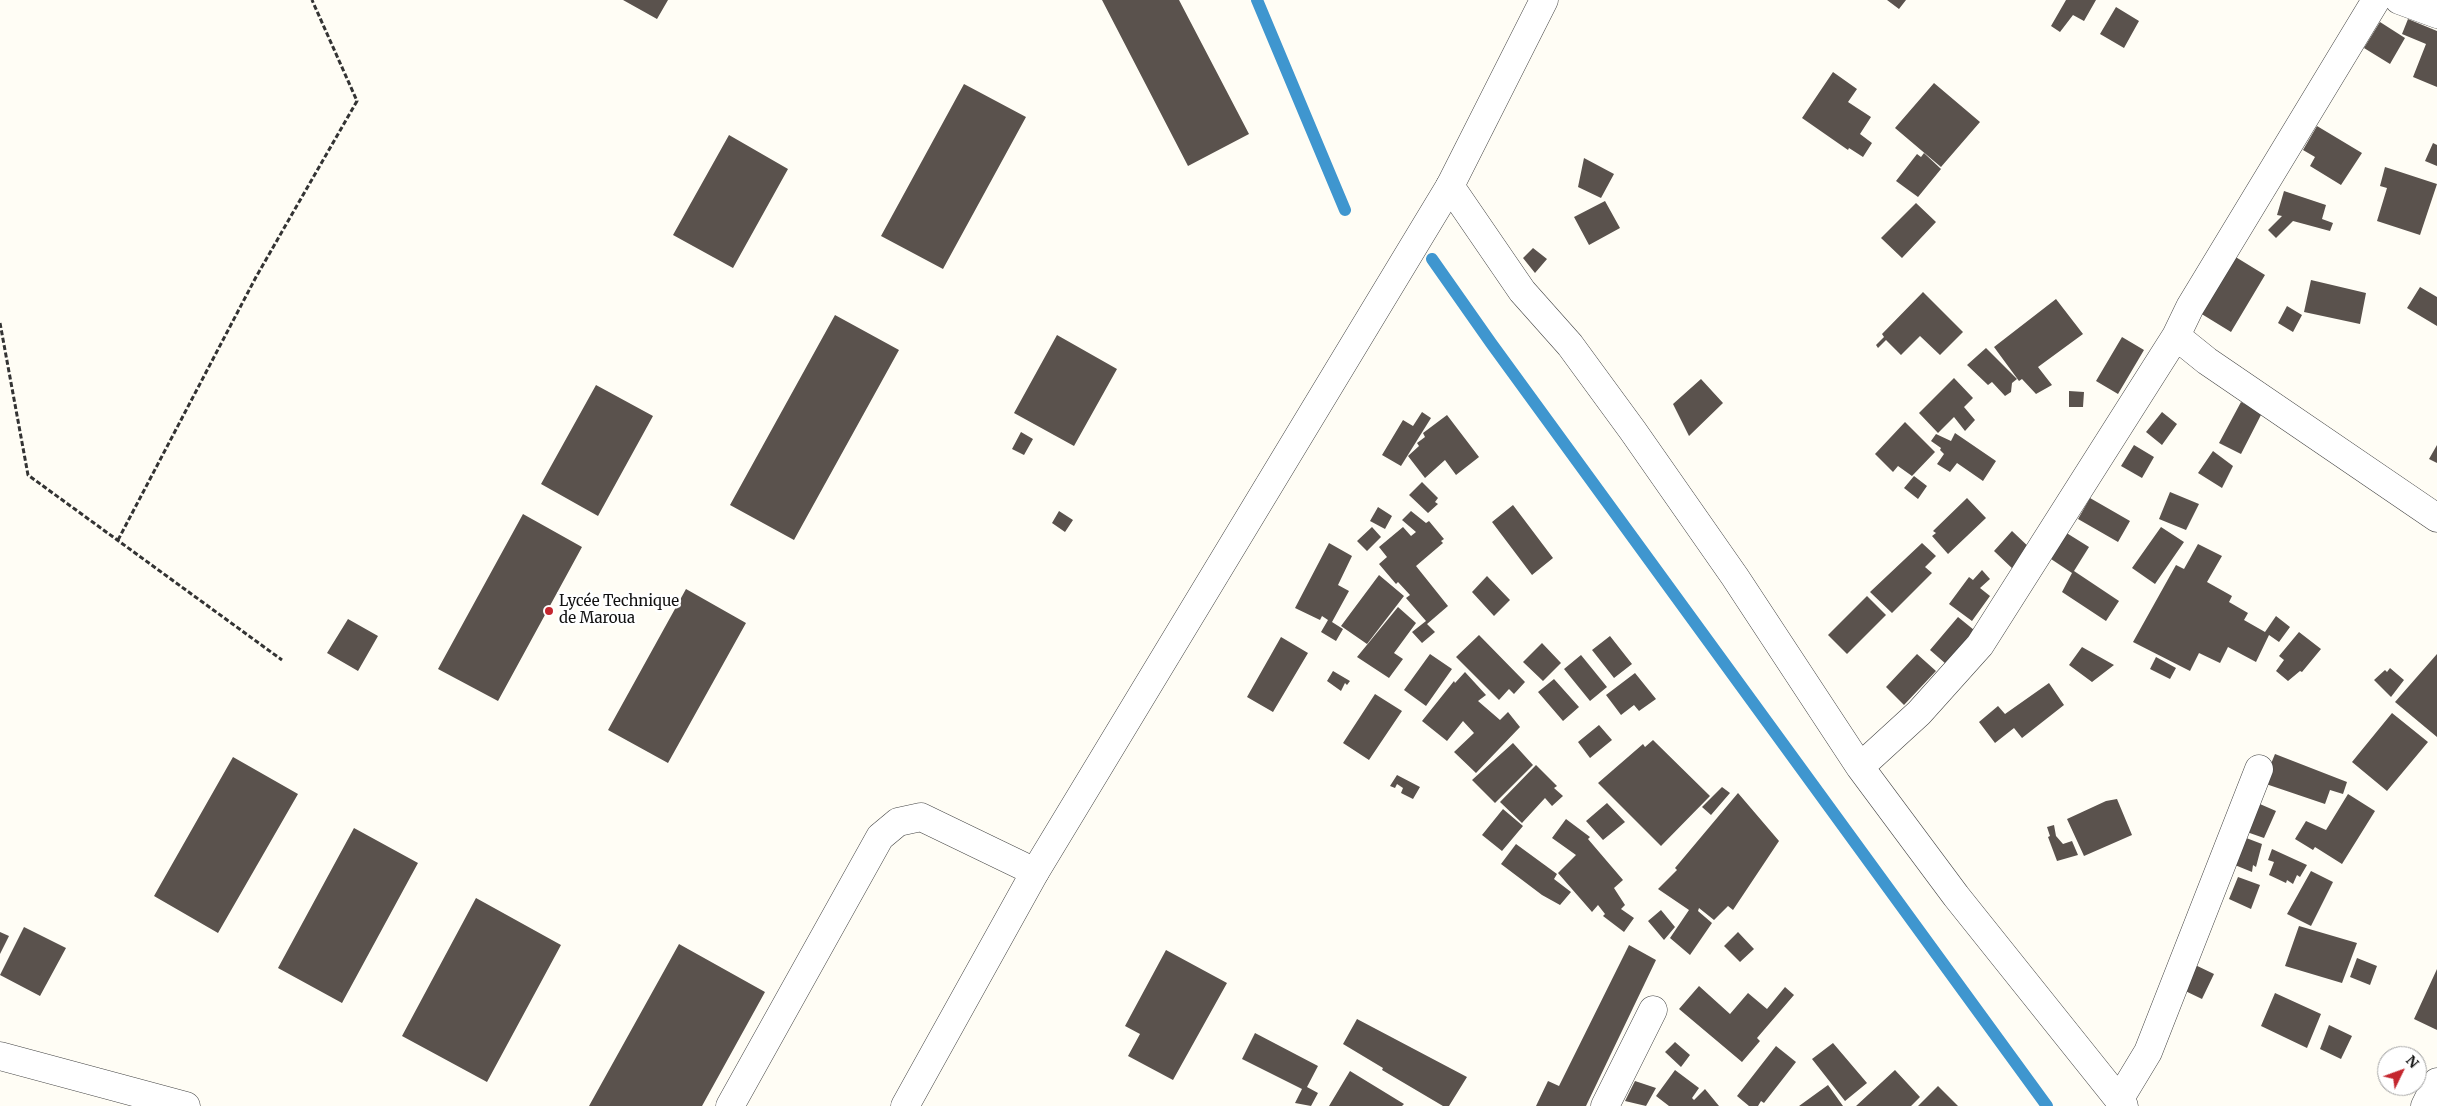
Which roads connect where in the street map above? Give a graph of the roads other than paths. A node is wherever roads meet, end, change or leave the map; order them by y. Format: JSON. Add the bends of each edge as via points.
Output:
{"nodes":[{"id":1,"x":1544,"y":0,"type":"edge"},
{"id":2,"x":2376,"y":0,"type":"edge"},
{"id":3,"x":2399,"y":0,"type":"edge"},
{"id":4,"x":2437,"y":14,"type":"edge"},
{"id":5,"x":1450,"y":186,"type":"junction"},
{"id":6,"x":2176,"y":336,"type":"junction"},
{"id":7,"x":2437,"y":518,"type":"edge"},
{"id":8,"x":1860,"y":767,"type":"junction"},
{"id":9,"x":2259,"y":769,"type":"dead end"},
{"id":10,"x":1035,"y":872,"type":"junction"},
{"id":11,"x":1653,"y":1010,"type":"dead end"},
{"id":12,"x":0,"y":1056,"type":"edge"},
{"id":13,"x":2437,"y":1082,"type":"edge"},
{"id":14,"x":2122,"y":1103,"type":"edge"},
{"id":15,"x":186,"y":1106,"type":"edge"},
{"id":16,"x":730,"y":1106,"type":"edge"},
{"id":17,"x":906,"y":1106,"type":"edge"},
{"id":18,"x":1605,"y":1106,"type":"edge"},
{"id":19,"x":2425,"y":1106,"type":"edge"}],
"edges":[{"from":1,"to":5,"type":"street"},
{"from":2,"to":6,"type":"street","via":[[2190,307]]},
{"from":3,"to":4,"type":"street"},
{"from":5,"to":8,"type":"street","via":[[1522,291],[1570,345],[1633,431],[1735,577]]},
{"from":5,"to":10,"type":"street"},
{"from":6,"to":7,"type":"street","via":[[2207,361]]},
{"from":6,"to":8,"type":"street","via":[[1980,645],[1919,713]]},
{"from":8,"to":14,"type":"street","via":[[1956,896]]},
{"from":9,"to":14,"type":"street","via":[[2148,1052]]},
{"from":10,"to":16,"type":"street","via":[[920,817],[898,822],[880,837]]},
{"from":10,"to":17,"type":"street"},
{"from":11,"to":18,"type":"street"},
{"from":12,"to":15,"type":"street"},
{"from":13,"to":19,"type":"street"}]}
